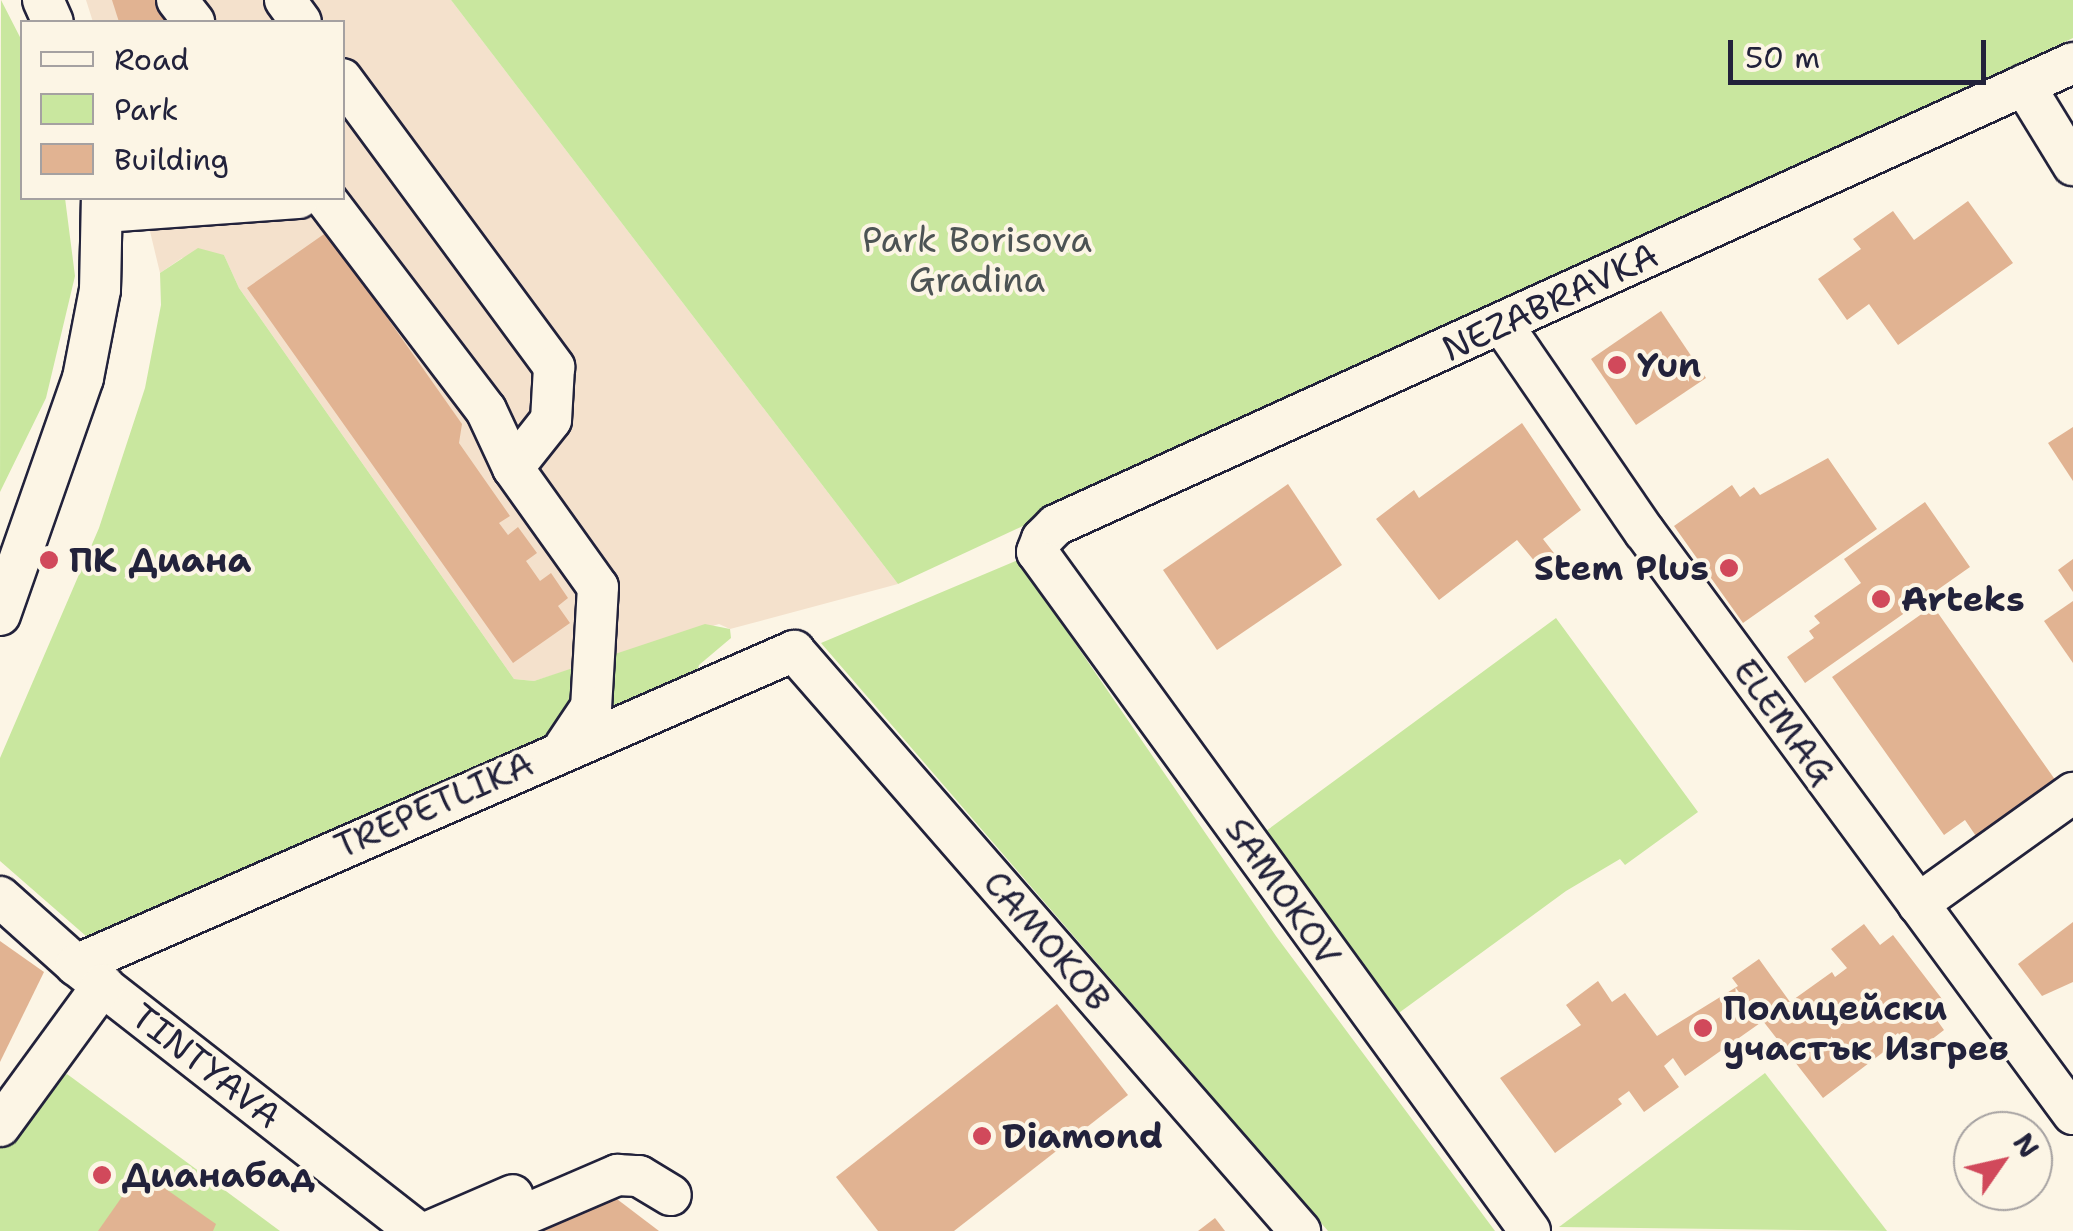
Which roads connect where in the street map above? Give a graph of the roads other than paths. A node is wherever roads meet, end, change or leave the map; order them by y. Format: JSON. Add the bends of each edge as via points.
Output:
{"nodes":[{"id":1,"x":177,"y":0,"type":"edge"},
{"id":2,"x":192,"y":20,"type":"edge"},
{"id":3,"x":2073,"y":63,"type":"edge"},
{"id":4,"x":345,"y":83,"type":"edge"},
{"id":5,"x":2024,"y":85,"type":"junction"},
{"id":6,"x":2073,"y":165,"type":"edge"},
{"id":7,"x":233,"y":200,"type":"edge"},
{"id":8,"x":328,"y":200,"type":"edge"},
{"id":9,"x":102,"y":204,"type":"edge"},
{"id":10,"x":1502,"y":324,"type":"junction"},
{"id":11,"x":512,"y":468,"type":"junction"},
{"id":12,"x":1037,"y":552,"type":"joint"},
{"id":13,"x":0,"y":615,"type":"edge"},
{"id":14,"x":794,"y":650,"type":"joint"},
{"id":15,"x":564,"y":746,"type":"junction"},
{"id":16,"x":2073,"y":793,"type":"edge"},
{"id":17,"x":0,"y":897,"type":"edge"},
{"id":18,"x":1918,"y":904,"type":"junction"},
{"id":19,"x":90,"y":975,"type":"junction"},
{"id":20,"x":2073,"y":1114,"type":"edge"},
{"id":21,"x":0,"y":1126,"type":"edge"},
{"id":22,"x":520,"y":1192,"type":"dead end"},
{"id":23,"x":671,"y":1194,"type":"dead end"},
{"id":24,"x":416,"y":1231,"type":"edge"},
{"id":25,"x":430,"y":1231,"type":"edge"},
{"id":26,"x":487,"y":1231,"type":"edge"},
{"id":27,"x":1300,"y":1231,"type":"edge"},
{"id":28,"x":1530,"y":1231,"type":"edge"}],
"edges":[{"from":1,"to":2,"type":"street"},
{"from":3,"to":5,"type":"street","name":"NEZABRAVKA"},
{"from":4,"to":11,"type":"street","via":[[554,367],[551,420]]},
{"from":5,"to":6,"type":"street"},
{"from":5,"to":10,"type":"street","name":"NEZABRAVKA"},
{"from":7,"to":9,"type":"street"},
{"from":8,"to":11,"type":"street","via":[[486,410]]},
{"from":9,"to":13,"type":"street","via":[[100,290],[84,378]]},
{"from":10,"to":12,"type":"street","name":"NEZABRAVKA","via":[[1056,525]]},
{"from":10,"to":18,"type":"street","name":"ELEMAG","via":[[1644,531]]},
{"from":11,"to":15,"type":"street","via":[[598,587],[591,707]]},
{"from":12,"to":28,"type":"street","name":"SAMOKOV"},
{"from":14,"to":15,"type":"street","name":"TREPETLIKA"},
{"from":14,"to":27,"type":"street","name":"САМОКОВ"},
{"from":15,"to":19,"type":"street","name":"TREPETLIKA"},
{"from":16,"to":18,"type":"street"},
{"from":17,"to":19,"type":"street","name":"TINTYAVA"},
{"from":18,"to":20,"type":"street","name":"ELEMAG"},
{"from":19,"to":21,"type":"street"},
{"from":19,"to":24,"type":"street","name":"TINTYAVA"},
{"from":22,"to":25,"type":"street"},
{"from":23,"to":26,"type":"street","via":[[639,1176],[617,1176]]}]}
